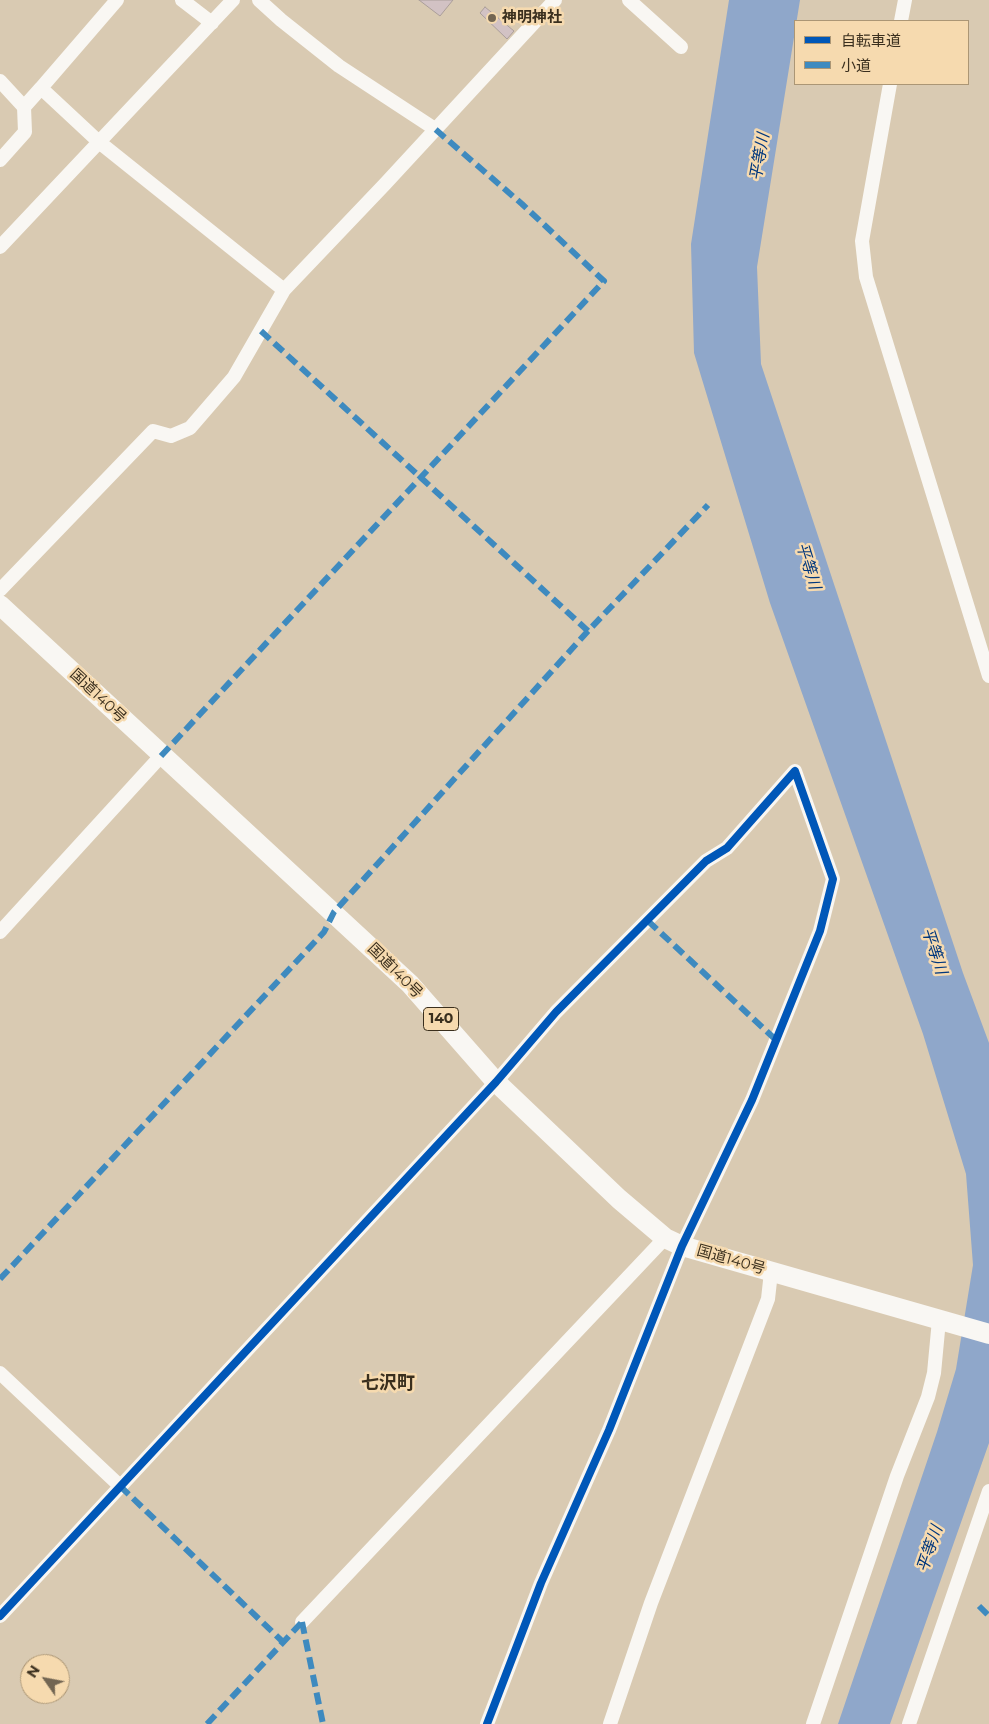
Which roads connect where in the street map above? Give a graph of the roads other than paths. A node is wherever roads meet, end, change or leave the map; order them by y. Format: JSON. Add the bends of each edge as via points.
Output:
{"nodes":[{"id":1,"x":117,"y":0,"type":"edge"},
{"id":2,"x":182,"y":0,"type":"edge"},
{"id":3,"x":233,"y":0,"type":"edge"},
{"id":4,"x":260,"y":0,"type":"edge"},
{"id":5,"x":555,"y":0,"type":"edge"},
{"id":6,"x":629,"y":0,"type":"edge"},
{"id":7,"x":905,"y":0,"type":"edge"},
{"id":8,"x":901,"y":20,"type":"edge"},
{"id":9,"x":212,"y":23,"type":"junction"},
{"id":10,"x":681,"y":47,"type":"dead end"},
{"id":11,"x":0,"y":81,"type":"edge"},
{"id":12,"x":890,"y":85,"type":"edge"},
{"id":13,"x":41,"y":88,"type":"junction"},
{"id":14,"x":24,"y":107,"type":"junction"},
{"id":15,"x":435,"y":128,"type":"junction"},
{"id":16,"x":99,"y":142,"type":"junction"},
{"id":17,"x":0,"y":160,"type":"edge"},
{"id":18,"x":0,"y":247,"type":"edge"},
{"id":19,"x":284,"y":290,"type":"junction"},
{"id":20,"x":0,"y":590,"type":"edge"},
{"id":21,"x":0,"y":605,"type":"edge"},
{"id":22,"x":989,"y":676,"type":"edge"},
{"id":23,"x":161,"y":756,"type":"junction"},
{"id":24,"x":0,"y":932,"type":"edge"},
{"id":25,"x":496,"y":1082,"type":"junction"},
{"id":26,"x":674,"y":1242,"type":"junction"},
{"id":27,"x":771,"y":1272,"type":"junction"},
{"id":28,"x":941,"y":1321,"type":"junction"},
{"id":29,"x":989,"y":1334,"type":"edge"},
{"id":30,"x":0,"y":1374,"type":"edge"},
{"id":31,"x":120,"y":1486,"type":"junction"},
{"id":32,"x":989,"y":1491,"type":"edge"},
{"id":33,"x":0,"y":1616,"type":"edge"},
{"id":34,"x":302,"y":1622,"type":"dead end"},
{"id":35,"x":487,"y":1724,"type":"edge"},
{"id":36,"x":610,"y":1724,"type":"edge"},
{"id":37,"x":813,"y":1724,"type":"edge"},
{"id":38,"x":909,"y":1724,"type":"edge"}],
"edges":[{"from":1,"to":13,"type":"street"},
{"from":2,"to":9,"type":"street"},
{"from":3,"to":9,"type":"street"},
{"from":4,"to":15,"type":"street","via":[[338,66]]},
{"from":5,"to":15,"type":"street"},
{"from":6,"to":10,"type":"street"},
{"from":7,"to":8,"type":"street"},
{"from":9,"to":16,"type":"street"},
{"from":11,"to":14,"type":"street"},
{"from":12,"to":22,"type":"street","via":[[862,241],[866,277]]},
{"from":13,"to":14,"type":"street"},
{"from":13,"to":16,"type":"street"},
{"from":14,"to":17,"type":"street","via":[[25,132]]},
{"from":15,"to":19,"type":"street"},
{"from":16,"to":18,"type":"street"},
{"from":16,"to":19,"type":"street"},
{"from":19,"to":20,"type":"street","via":[[234,377],[190,428],[171,436],[153,431]]},
{"from":21,"to":23,"type":"highway","name":"国道140号","number":"140"},
{"from":23,"to":24,"type":"street"},
{"from":23,"to":25,"type":"highway","name":"国道140号","number":"140","via":[[410,984]]},
{"from":25,"to":26,"type":"highway","name":"国道140号","number":"140","via":[[619,1199]]},
{"from":25,"to":26,"type":"street","via":[[556,1012],[706,861],[727,848],[795,771],[833,879],[820,931],[752,1100]]},
{"from":25,"to":31,"type":"street"},
{"from":26,"to":27,"type":"highway","name":"国道140号","number":"140"},
{"from":26,"to":34,"type":"street"},
{"from":26,"to":35,"type":"street","via":[[609,1430],[541,1583]]},
{"from":27,"to":28,"type":"highway","name":"国道140号","number":"140"},
{"from":27,"to":36,"type":"street","via":[[768,1299],[651,1602]]},
{"from":28,"to":29,"type":"highway","name":"国道140号","number":"140"},
{"from":28,"to":37,"type":"street","via":[[928,1397],[894,1484]]},
{"from":30,"to":31,"type":"street"},
{"from":31,"to":33,"type":"street"},
{"from":32,"to":38,"type":"street"}]}
